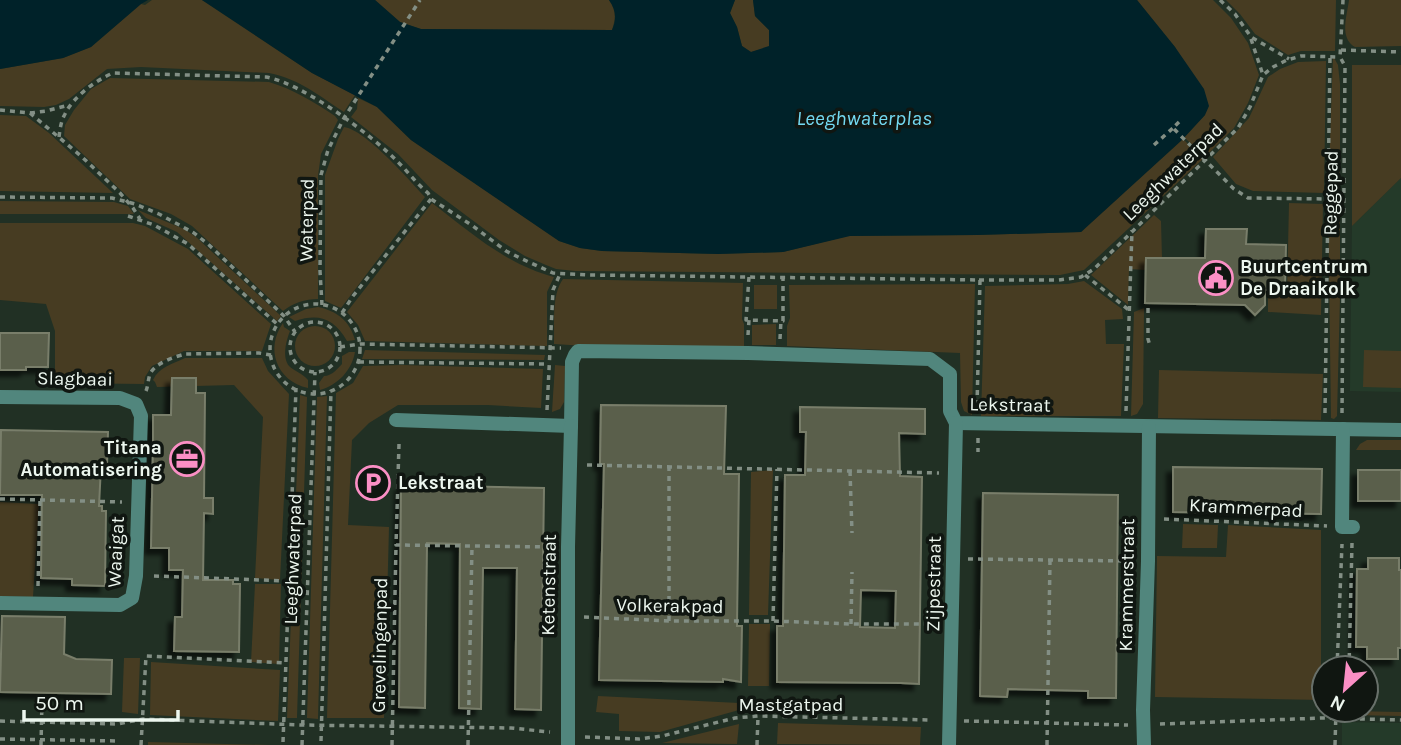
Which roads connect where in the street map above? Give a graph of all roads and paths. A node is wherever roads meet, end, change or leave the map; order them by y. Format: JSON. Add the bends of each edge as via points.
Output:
{"nodes":[{"id":1,"x":420,"y":0,"type":"edge"},
{"id":2,"x":1220,"y":0,"type":"edge"},
{"id":3,"x":1343,"y":0,"type":"edge"},
{"id":4,"x":1251,"y":37,"type":"junction"},
{"id":5,"x":1340,"y":51,"type":"junction"},
{"id":6,"x":1401,"y":52,"type":"edge"},
{"id":7,"x":1330,"y":56,"type":"junction"},
{"id":8,"x":1340,"y":57,"type":"junction"},
{"id":9,"x":1289,"y":59,"type":"junction"},
{"id":10,"x":1263,"y":75,"type":"junction"},
{"id":11,"x":71,"y":104,"type":"junction"},
{"id":12,"x":0,"y":110,"type":"edge"},
{"id":13,"x":30,"y":113,"type":"junction"},
{"id":14,"x":344,"y":118,"type":"junction"},
{"id":15,"x":1180,"y":122,"type":"dead end"},
{"id":16,"x":1173,"y":128,"type":"junction"},
{"id":17,"x":59,"y":137,"type":"junction"},
{"id":18,"x":1154,"y":145,"type":"dead end"},
{"id":19,"x":1206,"y":160,"type":"junction"},
{"id":20,"x":0,"y":197,"type":"edge"},
{"id":21,"x":431,"y":199,"type":"junction"},
{"id":22,"x":1328,"y":200,"type":"junction"},
{"id":23,"x":127,"y":202,"type":"junction"},
{"id":24,"x":128,"y":216,"type":"dead end"},
{"id":25,"x":141,"y":220,"type":"junction"},
{"id":26,"x":1132,"y":230,"type":"junction"},
{"id":27,"x":560,"y":274,"type":"junction"},
{"id":28,"x":1084,"y":275,"type":"junction"},
{"id":29,"x":748,"y":277,"type":"junction"},
{"id":30,"x":786,"y":278,"type":"junction"},
{"id":31,"x":978,"y":280,"type":"junction"},
{"id":32,"x":322,"y":305,"type":"junction"},
{"id":33,"x":1149,"y":308,"type":"dead end"},
{"id":34,"x":1130,"y":311,"type":"junction"},
{"id":35,"x":342,"y":313,"type":"junction"},
{"id":36,"x":284,"y":316,"type":"junction"},
{"id":37,"x":277,"y":324,"type":"junction"},
{"id":38,"x":295,"y":332,"type":"junction"},
{"id":39,"x":360,"y":344,"type":"junction"},
{"id":40,"x":1150,"y":346,"type":"dead end"},
{"id":41,"x":340,"y":347,"type":"junction"},
{"id":42,"x":550,"y":348,"type":"junction"},
{"id":43,"x":578,"y":351,"type":"junction"},
{"id":44,"x":271,"y":355,"type":"junction"},
{"id":45,"x":358,"y":362,"type":"junction"},
{"id":46,"x":549,"y":364,"type":"junction"},
{"id":47,"x":314,"y":372,"type":"junction"},
{"id":48,"x":296,"y":388,"type":"junction"},
{"id":49,"x":331,"y":390,"type":"junction"},
{"id":50,"x":313,"y":393,"type":"junction"},
{"id":51,"x":0,"y":397,"type":"edge"},
{"id":52,"x":139,"y":410,"type":"junction"},
{"id":53,"x":547,"y":410,"type":"dead end"},
{"id":54,"x":1126,"y":416,"type":"dead end"},
{"id":55,"x":396,"y":419,"type":"dead end"},
{"id":56,"x":956,"y":423,"type":"junction"},
{"id":57,"x":1324,"y":423,"type":"junction"},
{"id":58,"x":978,"y":424,"type":"junction"},
{"id":59,"x":571,"y":426,"type":"junction"},
{"id":60,"x":1149,"y":427,"type":"junction"},
{"id":61,"x":1343,"y":429,"type":"junction"},
{"id":62,"x":1401,"y":430,"type":"edge"},
{"id":63,"x":399,"y":444,"type":"dead end"},
{"id":64,"x":978,"y":452,"type":"dead end"},
{"id":65,"x":570,"y":465,"type":"junction"},
{"id":66,"x":669,"y":467,"type":"junction"},
{"id":67,"x":777,"y":469,"type":"junction"},
{"id":68,"x":850,"y":471,"type":"junction"},
{"id":69,"x":955,"y":473,"type":"junction"},
{"id":70,"x":0,"y":499,"type":"edge"},
{"id":71,"x":40,"y":500,"type":"junction"},
{"id":72,"x":138,"y":502,"type":"junction"},
{"id":73,"x":1148,"y":518,"type":"junction"},
{"id":74,"x":1348,"y":527,"type":"junction"},
{"id":75,"x":852,"y":533,"type":"dead end"},
{"id":76,"x":396,"y":545,"type":"junction"},
{"id":77,"x":472,"y":546,"type":"junction"},
{"id":78,"x":568,"y":547,"type":"junction"},
{"id":79,"x":953,"y":559,"type":"junction"},
{"id":80,"x":1050,"y":560,"type":"junction"},
{"id":81,"x":1148,"y":561,"type":"junction"},
{"id":82,"x":852,"y":572,"type":"dead end"},
{"id":83,"x":136,"y":576,"type":"junction"},
{"id":84,"x":288,"y":581,"type":"junction"},
{"id":85,"x":0,"y":603,"type":"edge"},
{"id":86,"x":38,"y":603,"type":"junction"},
{"id":87,"x":568,"y":617,"type":"junction"},
{"id":88,"x":669,"y":621,"type":"junction"},
{"id":89,"x":773,"y":621,"type":"junction"},
{"id":90,"x":851,"y":624,"type":"junction"},
{"id":91,"x":952,"y":624,"type":"junction"},
{"id":92,"x":1338,"y":654,"type":"edge"},
{"id":93,"x":1349,"y":654,"type":"edge"},
{"id":94,"x":285,"y":663,"type":"junction"},
{"id":95,"x":42,"y":700,"type":"dead end"},
{"id":96,"x":758,"y":716,"type":"junction"},
{"id":97,"x":143,"y":719,"type":"junction"},
{"id":98,"x":1310,"y":719,"type":"edge"},
{"id":99,"x":1380,"y":719,"type":"edge"},
{"id":100,"x":1401,"y":720,"type":"edge"},
{"id":101,"x":0,"y":721,"type":"edge"},
{"id":102,"x":950,"y":721,"type":"junction"},
{"id":103,"x":42,"y":722,"type":"junction"},
{"id":104,"x":1046,"y":723,"type":"junction"},
{"id":105,"x":284,"y":724,"type":"junction"},
{"id":106,"x":1336,"y":724,"type":"edge"},
{"id":107,"x":302,"y":725,"type":"junction"},
{"id":108,"x":321,"y":725,"type":"junction"},
{"id":109,"x":1144,"y":725,"type":"junction"},
{"id":110,"x":392,"y":726,"type":"junction"},
{"id":111,"x":468,"y":727,"type":"junction"},
{"id":112,"x":0,"y":739,"type":"edge"},
{"id":113,"x":119,"y":741,"type":"dead end"},
{"id":114,"x":321,"y":741,"type":"dead end"},
{"id":115,"x":568,"y":741,"type":"edge"},
{"id":116,"x":283,"y":742,"type":"dead end"},
{"id":117,"x":41,"y":743,"type":"edge"},
{"id":118,"x":141,"y":745,"type":"edge"},
{"id":119,"x":302,"y":745,"type":"edge"},
{"id":120,"x":392,"y":745,"type":"edge"},
{"id":121,"x":468,"y":745,"type":"edge"},
{"id":122,"x":757,"y":745,"type":"edge"},
{"id":123,"x":949,"y":745,"type":"edge"},
{"id":124,"x":1047,"y":745,"type":"edge"},
{"id":125,"x":1144,"y":745,"type":"edge"},
{"id":126,"x":1335,"y":745,"type":"edge"}],
"edges":[{"from":1,"to":14,"type":"path","name":"Waterpad"},
{"from":2,"to":4,"type":"path"},
{"from":3,"to":5,"type":"path","name":"Reggepad"},
{"from":4,"to":9,"type":"path"},
{"from":4,"to":10,"type":"path"},
{"from":5,"to":6,"type":"path"},
{"from":5,"to":8,"type":"path","name":"Reggepad"},
{"from":7,"to":8,"type":"path"},
{"from":7,"to":9,"type":"path"},
{"from":7,"to":22,"type":"path","name":"Reggepad"},
{"from":8,"to":61,"type":"path","name":"Reggepad","via":[[1345,66],[1346,116]]},
{"from":9,"to":10,"type":"path"},
{"from":10,"to":19,"type":"path","name":"Leeghwaterpad","via":[[1238,128]]},
{"from":11,"to":13,"type":"path"},
{"from":11,"to":14,"type":"path","via":[[88,87],[113,73],[266,77],[295,86]]},
{"from":11,"to":17,"type":"path"},
{"from":12,"to":13,"type":"path"},
{"from":13,"to":17,"type":"path"},
{"from":14,"to":21,"type":"path","via":[[397,161]]},
{"from":14,"to":32,"type":"path","name":"Waterpad","via":[[321,176]]},
{"from":15,"to":16,"type":"path"},
{"from":16,"to":18,"type":"path"},
{"from":16,"to":19,"type":"path"},
{"from":17,"to":23,"type":"path"},
{"from":19,"to":22,"type":"path","via":[[1248,198]]},
{"from":19,"to":26,"type":"path","name":"Leeghwaterpad"},
{"from":20,"to":23,"type":"path"},
{"from":21,"to":27,"type":"path","via":[[506,251]]},
{"from":21,"to":35,"type":"path"},
{"from":22,"to":57,"type":"path","name":"Reggepad"},
{"from":23,"to":25,"type":"path"},
{"from":23,"to":36,"type":"path","via":[[194,233]]},
{"from":24,"to":25,"type":"path"},
{"from":25,"to":37,"type":"path","via":[[188,244]]},
{"from":26,"to":28,"type":"path","name":"Leeghwaterpad"},
{"from":26,"to":34,"type":"path"},
{"from":27,"to":29,"type":"path"},
{"from":27,"to":42,"type":"path","via":[[553,290]]},
{"from":28,"to":31,"type":"path","via":[[1059,280]]},
{"from":28,"to":34,"type":"path"},
{"from":29,"to":30,"type":"path"},
{"from":29,"to":30,"type":"path","via":[[746,320],[783,321]]},
{"from":30,"to":31,"type":"path"},
{"from":31,"to":58,"type":"path"},
{"from":32,"to":35,"type":"path"},
{"from":32,"to":36,"type":"path","via":[[308,304]]},
{"from":33,"to":40,"type":"path"},
{"from":34,"to":54,"type":"path"},
{"from":35,"to":39,"type":"path"},
{"from":36,"to":37,"type":"path"},
{"from":36,"to":38,"type":"path"},
{"from":37,"to":44,"type":"path"},
{"from":38,"to":41,"type":"path","via":[[303,324],[324,323],[335,332]]},
{"from":38,"to":47,"type":"path","via":[[291,355],[300,367]]},
{"from":39,"to":41,"type":"path"},
{"from":39,"to":42,"type":"path"},
{"from":39,"to":45,"type":"path"},
{"from":41,"to":47,"type":"path","via":[[329,367]]},
{"from":42,"to":43,"type":"path"},
{"from":42,"to":46,"type":"path"},
{"from":43,"to":56,"type":"street","name":"Lekstraat","via":[[930,359],[950,374],[950,411]]},
{"from":43,"to":59,"type":"street","via":[[572,362]]},
{"from":44,"to":48,"type":"path","via":[[278,374]]},
{"from":44,"to":52,"type":"path","via":[[178,356],[153,369]]},
{"from":45,"to":46,"type":"path"},
{"from":45,"to":49,"type":"path","via":[[349,378]]},
{"from":46,"to":53,"type":"path"},
{"from":47,"to":50,"type":"path","name":"Leeghwaterpad"},
{"from":48,"to":50,"type":"path"},
{"from":48,"to":84,"type":"path"},
{"from":49,"to":50,"type":"path"},
{"from":49,"to":108,"type":"path"},
{"from":50,"to":107,"type":"path","name":"Leeghwaterpad"},
{"from":51,"to":52,"type":"street","name":"Slagbaai","via":[[120,398]]},
{"from":52,"to":72,"type":"street","name":"Waaigat"},
{"from":55,"to":59,"type":"street"},
{"from":56,"to":58,"type":"street","name":"Lekstraat"},
{"from":56,"to":69,"type":"street","name":"Zijpestraat"},
{"from":57,"to":60,"type":"street","name":"Lekstraat"},
{"from":57,"to":61,"type":"street","name":"Lekstraat"},
{"from":58,"to":60,"type":"street","name":"Lekstraat"},
{"from":58,"to":64,"type":"path"},
{"from":59,"to":65,"type":"street","name":"Ketenstraat"},
{"from":60,"to":73,"type":"street","name":"Krammerstraat"},
{"from":61,"to":62,"type":"street","name":"Lekstraat"},
{"from":61,"to":74,"type":"street"},
{"from":63,"to":76,"type":"path","name":"Grevelingenpad"},
{"from":65,"to":66,"type":"path"},
{"from":65,"to":78,"type":"street","name":"Ketenstraat"},
{"from":66,"to":67,"type":"path"},
{"from":66,"to":88,"type":"path"},
{"from":67,"to":68,"type":"path"},
{"from":67,"to":89,"type":"path"},
{"from":68,"to":69,"type":"path"},
{"from":68,"to":75,"type":"path"},
{"from":69,"to":79,"type":"street","name":"Zijpestraat"},
{"from":70,"to":71,"type":"path"},
{"from":71,"to":72,"type":"path"},
{"from":71,"to":86,"type":"path"},
{"from":72,"to":83,"type":"street","name":"Waaigat"},
{"from":73,"to":74,"type":"path","name":"Krammerpad"},
{"from":73,"to":81,"type":"street","name":"Krammerstraat"},
{"from":74,"to":92,"type":"path"},
{"from":74,"to":93,"type":"path"},
{"from":76,"to":77,"type":"path"},
{"from":76,"to":110,"type":"path","name":"Grevelingenpad"},
{"from":77,"to":78,"type":"path"},
{"from":77,"to":111,"type":"path"},
{"from":78,"to":87,"type":"street","name":"Ketenstraat"},
{"from":79,"to":80,"type":"path"},
{"from":79,"to":91,"type":"street","name":"Zijpestraat"},
{"from":80,"to":81,"type":"path"},
{"from":80,"to":104,"type":"path"},
{"from":81,"to":109,"type":"street","name":"Krammerstraat"},
{"from":82,"to":90,"type":"path"},
{"from":83,"to":84,"type":"path"},
{"from":83,"to":86,"type":"street","name":"Waaigat","via":[[132,598],[120,605]]},
{"from":84,"to":94,"type":"path"},
{"from":85,"to":86,"type":"street","name":"Waaigat"},
{"from":87,"to":88,"type":"path","name":"Volkerakpad"},
{"from":87,"to":115,"type":"street","name":"Ketenstraat"},
{"from":88,"to":89,"type":"path","name":"Volkerakpad"},
{"from":89,"to":90,"type":"path","name":"Volkerakpad"},
{"from":90,"to":91,"type":"path","name":"Volkerakpad"},
{"from":91,"to":102,"type":"street","name":"Zijpestraat"},
{"from":94,"to":97,"type":"path","via":[[146,656]]},
{"from":94,"to":105,"type":"path"},
{"from":95,"to":103,"type":"path"},
{"from":96,"to":102,"type":"path","name":"Mastgatpad"},
{"from":96,"to":115,"type":"path","name":"Mastgatpad","via":[[663,736]]},
{"from":96,"to":122,"type":"path"},
{"from":97,"to":103,"type":"path","name":"Mastgatpad","via":[[118,724]]},
{"from":97,"to":105,"type":"path","name":"Mastgatpad"},
{"from":97,"to":118,"type":"path"},
{"from":98,"to":109,"type":"path","name":"Mastgatpad"},
{"from":99,"to":100,"type":"path","name":"Mastgatpad"},
{"from":101,"to":103,"type":"path","name":"Mastgatpad"},
{"from":102,"to":104,"type":"path","name":"Mastgatpad"},
{"from":102,"to":123,"type":"street","name":"Zijpestraat"},
{"from":103,"to":117,"type":"path"},
{"from":104,"to":109,"type":"path","name":"Mastgatpad"},
{"from":104,"to":124,"type":"path"},
{"from":105,"to":107,"type":"path","name":"Mastgatpad"},
{"from":105,"to":116,"type":"path"},
{"from":106,"to":126,"type":"path"},
{"from":107,"to":108,"type":"path","name":"Mastgatpad"},
{"from":107,"to":119,"type":"path","name":"Leeghwaterpad"},
{"from":108,"to":110,"type":"path","name":"Mastgatpad"},
{"from":108,"to":114,"type":"path"},
{"from":109,"to":125,"type":"street","name":"Krammerstraat"},
{"from":110,"to":111,"type":"path","name":"Mastgatpad"},
{"from":110,"to":120,"type":"path","name":"Grevelingenpad"},
{"from":111,"to":115,"type":"path","name":"Mastgatpad","via":[[544,731]]},
{"from":111,"to":121,"type":"path"},
{"from":112,"to":117,"type":"path"},
{"from":113,"to":117,"type":"path"}]}
